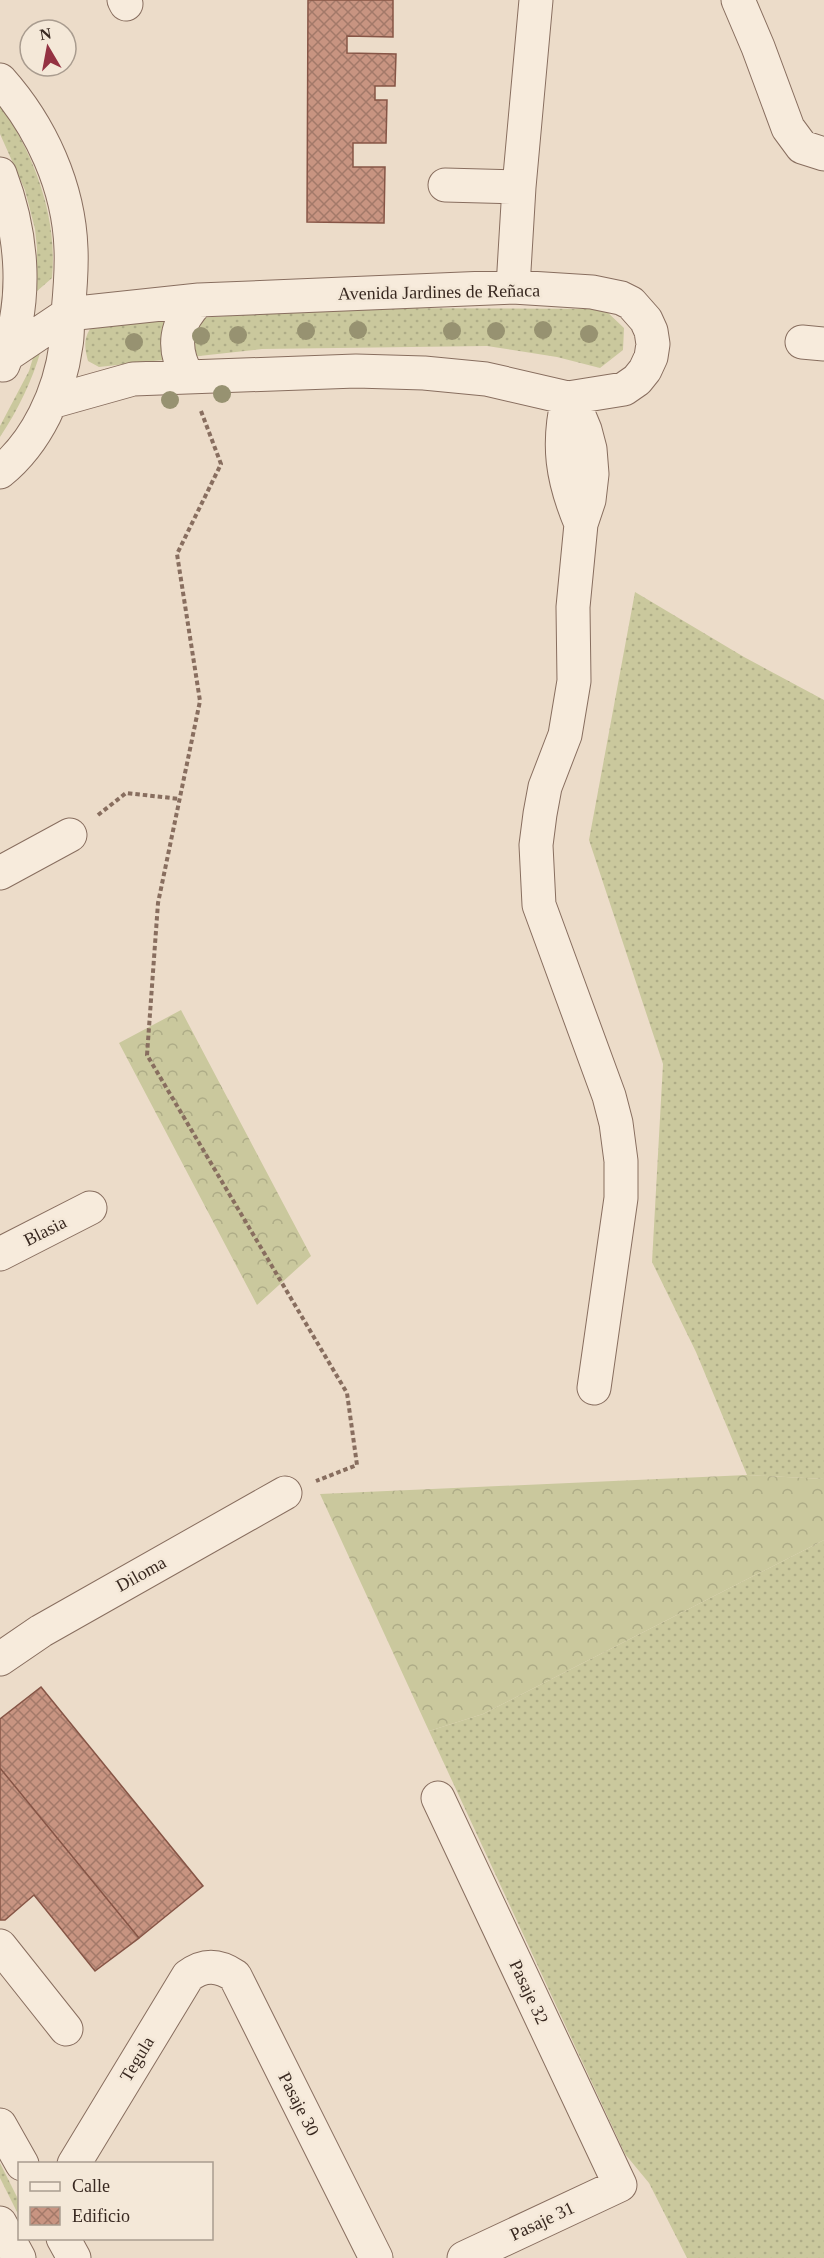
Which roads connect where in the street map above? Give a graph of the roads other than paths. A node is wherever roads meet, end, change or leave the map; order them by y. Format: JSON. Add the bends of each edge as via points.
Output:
{"nodes":[{"id":1,"x":536,"y":0,"type":"edge"},
{"id":2,"x":738,"y":0,"type":"edge"},
{"id":3,"x":0,"y":80,"type":"edge"},
{"id":4,"x":824,"y":154,"type":"edge"},
{"id":5,"x":0,"y":174,"type":"edge"},
{"id":6,"x":445,"y":185,"type":"dead end"},
{"id":7,"x":519,"y":187,"type":"junction"},
{"id":8,"x":513,"y":287,"type":"junction"},
{"id":9,"x":199,"y":300,"type":"junction"},
{"id":10,"x":68,"y":314,"type":"junction"},
{"id":11,"x":4,"y":363,"type":"edge"},
{"id":12,"x":188,"y":376,"type":"junction"},
{"id":13,"x":568,"y":398,"type":"junction"},
{"id":14,"x":51,"y":402,"type":"junction"},
{"id":15,"x":0,"y":472,"type":"edge"},
{"id":16,"x":70,"y":835,"type":"road end"},
{"id":17,"x":0,"y":873,"type":"edge"},
{"id":18,"x":90,"y":1208,"type":"dead end"},
{"id":19,"x":0,"y":1254,"type":"edge"},
{"id":20,"x":594,"y":1388,"type":"dead end"},
{"id":21,"x":285,"y":1493,"type":"road end"},
{"id":22,"x":0,"y":1659,"type":"edge"},
{"id":23,"x":438,"y":1798,"type":"dead end"},
{"id":24,"x":0,"y":1946,"type":"edge"},
{"id":25,"x":210,"y":1966,"type":"joint"},
{"id":26,"x":14,"y":1983,"type":"edge"},
{"id":27,"x":66,"y":2029,"type":"dead end"},
{"id":28,"x":0,"y":2125,"type":"edge"},
{"id":29,"x":21,"y":2162,"type":"edge"},
{"id":30,"x":75,"y":2162,"type":"edge"},
{"id":31,"x":620,"y":2185,"type":"joint"},
{"id":32,"x":0,"y":2223,"type":"edge"},
{"id":33,"x":29,"y":2240,"type":"edge"},
{"id":34,"x":64,"y":2240,"type":"edge"},
{"id":35,"x":19,"y":2258,"type":"edge"},
{"id":36,"x":74,"y":2258,"type":"edge"},
{"id":37,"x":376,"y":2258,"type":"edge"},
{"id":38,"x":464,"y":2258,"type":"edge"}],
"edges":[{"from":1,"to":7,"type":"street"},
{"from":2,"to":4,"type":"street","via":[[788,128],[802,147]]},
{"from":3,"to":10,"type":"street","via":[[30,120],[59,181],[71,247]]},
{"from":5,"to":11,"type":"street","via":[[11,204],[20,280],[17,317]]},
{"from":6,"to":7,"type":"street"},
{"from":7,"to":8,"type":"street"},
{"from":8,"to":9,"type":"street","name":"Avenida Jardines de Reñaca"},
{"from":8,"to":13,"type":"street","name":"Avenida Jardines de Reñaca","via":[[592,292],[621,298],[646,320],[653,344],[651,357],[637,380],[609,393]]},
{"from":9,"to":10,"type":"street","name":"Avenida Jardines de Reñaca"},
{"from":9,"to":12,"type":"street","via":[[186,315],[178,334],[180,364]]},
{"from":10,"to":11,"type":"street","name":"Avenida Jardines de Reñaca"},
{"from":10,"to":14,"type":"street","via":[[67,344]]},
{"from":12,"to":13,"type":"street","name":"Avenida Jardines de Reñaca","via":[[424,373],[486,380]]},
{"from":12,"to":14,"type":"street","name":"Avenida Jardines de Reñaca","via":[[133,379]]},
{"from":13,"to":20,"type":"street","via":[[578,413],[590,449],[592,474],[581,524],[573,607],[574,681],[565,735],[545,787],[536,844],[536,875],[539,905],[609,1096],[621,1161],[621,1198]]},
{"from":14,"to":15,"type":"street","via":[[23,449]]},
{"from":16,"to":17,"type":"street"},
{"from":18,"to":19,"type":"street","name":"Blasia"},
{"from":21,"to":22,"type":"street","name":"Diloma","via":[[41,1631]]},
{"from":23,"to":31,"type":"street","name":"Pasaje 32"},
{"from":24,"to":26,"type":"street"},
{"from":25,"to":30,"type":"street","name":"Tegula","via":[[188,1976]]},
{"from":25,"to":37,"type":"street","name":"Pasaje 30","via":[[235,1976]]},
{"from":26,"to":27,"type":"street"},
{"from":28,"to":29,"type":"street"},
{"from":31,"to":38,"type":"street","name":"Pasaje 31"},
{"from":32,"to":35,"type":"street"},
{"from":33,"to":35,"type":"street"},
{"from":34,"to":36,"type":"street"}]}
